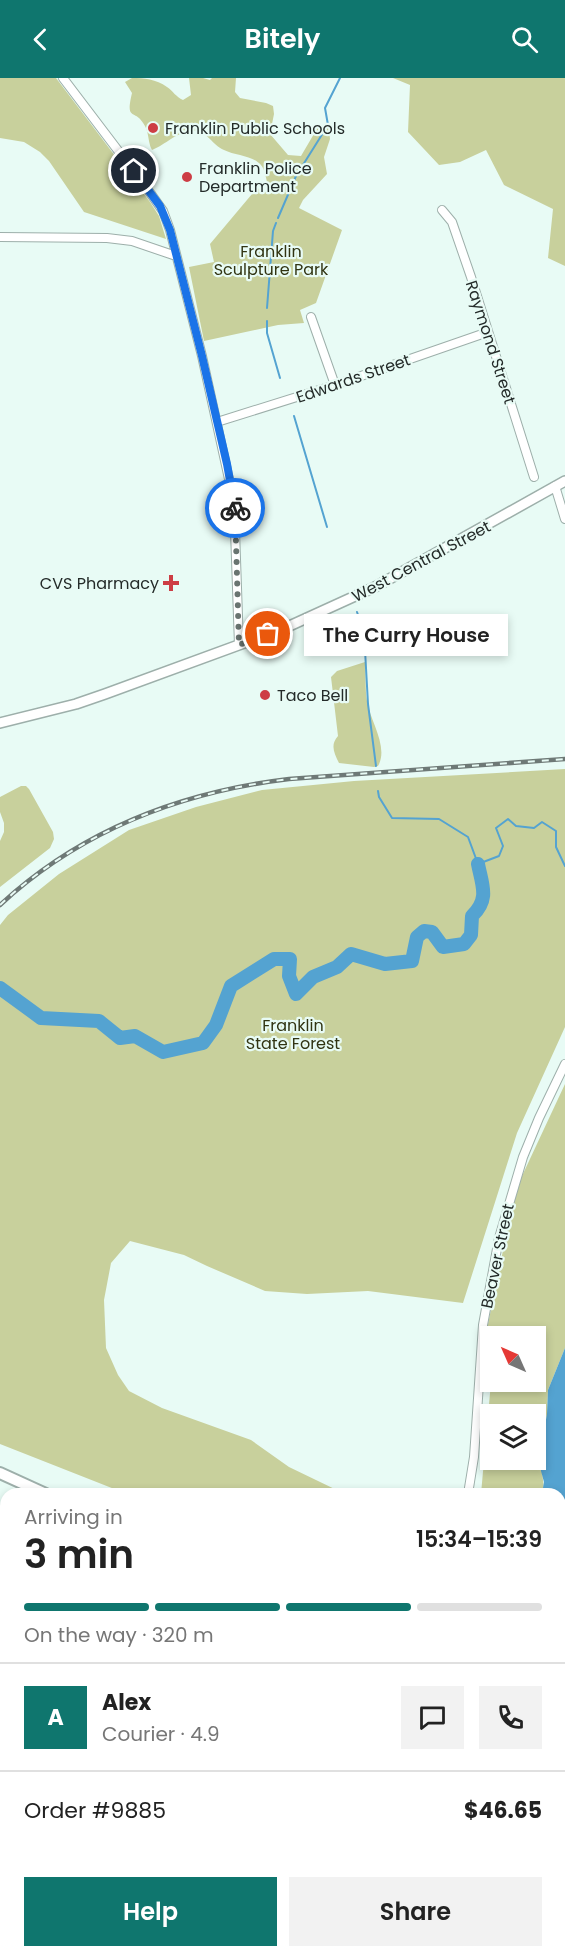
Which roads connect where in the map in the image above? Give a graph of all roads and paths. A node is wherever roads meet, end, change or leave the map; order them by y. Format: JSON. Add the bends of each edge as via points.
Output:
{"nodes":[{"id":1,"x":63,"y":78,"type":"edge"},
{"id":2,"x":442,"y":210,"type":"dead end"},
{"id":3,"x":0,"y":237,"type":"edge"},
{"id":4,"x":176,"y":256,"type":"junction"},
{"id":5,"x":311,"y":317,"type":"dead end"},
{"id":6,"x":488,"y":332,"type":"junction"},
{"id":7,"x":335,"y":385,"type":"junction"},
{"id":8,"x":217,"y":422,"type":"junction"},
{"id":9,"x":565,"y":474,"type":"edge"},
{"id":10,"x":534,"y":477,"type":"dead end"},
{"id":11,"x":565,"y":481,"type":"edge"},
{"id":12,"x":555,"y":486,"type":"junction"},
{"id":13,"x":565,"y":519,"type":"edge"},
{"id":14,"x":239,"y":645,"type":"junction"},
{"id":15,"x":0,"y":723,"type":"edge"},
{"id":16,"x":565,"y":1064,"type":"edge"},
{"id":17,"x":0,"y":1473,"type":"edge"},
{"id":18,"x":33,"y":1488,"type":"edge"},
{"id":19,"x":469,"y":1488,"type":"edge"}],
"edges":[{"from":1,"to":4,"type":"street","via":[[160,206]]},
{"from":2,"to":6,"type":"street","name":"Raymond Street","via":[[452,222]]},
{"from":3,"to":4,"type":"street","via":[[107,238]]},
{"from":4,"to":8,"type":"street"},
{"from":5,"to":7,"type":"street"},
{"from":6,"to":7,"type":"street","name":"Edwards Street"},
{"from":6,"to":10,"type":"street","name":"Raymond Street"},
{"from":7,"to":8,"type":"street","name":"Edwards Street"},
{"from":8,"to":14,"type":"street","via":[[235,513]]},
{"from":9,"to":12,"type":"main road"},
{"from":11,"to":12,"type":"main road","name":"West Central Street"},
{"from":12,"to":13,"type":"street"},
{"from":12,"to":14,"type":"main road","name":"West Central Street","via":[[375,587]]},
{"from":14,"to":15,"type":"main road","name":"West Central Street","via":[[76,704]]},
{"from":16,"to":19,"type":"street","name":"Beaver Street","via":[[522,1157],[499,1238],[484,1313]]},
{"from":17,"to":18,"type":"highway"}]}
